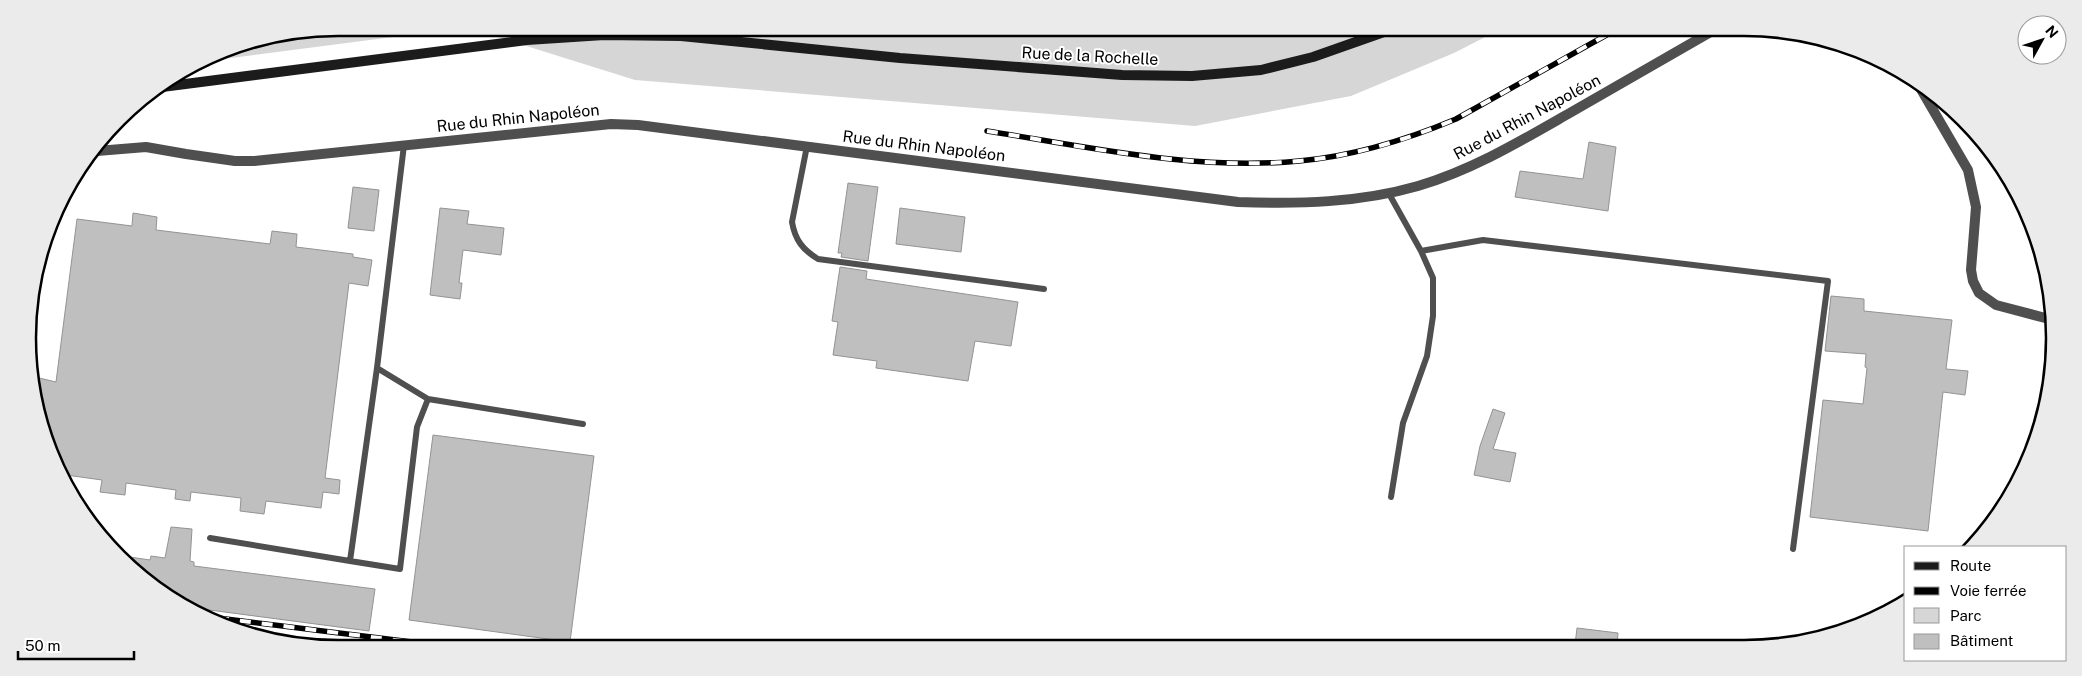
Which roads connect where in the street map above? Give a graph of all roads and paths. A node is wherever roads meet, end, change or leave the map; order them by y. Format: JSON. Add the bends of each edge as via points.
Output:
{"nodes":[{"id":1,"x":588,"y":36,"type":"edge"},
{"id":2,"x":681,"y":36,"type":"edge"},
{"id":3,"x":1375,"y":36,"type":"edge"},
{"id":4,"x":1704,"y":36,"type":"edge"},
{"id":5,"x":172,"y":86,"type":"edge"},
{"id":6,"x":1926,"y":97,"type":"edge"},
{"id":7,"x":404,"y":145,"type":"junction"},
{"id":8,"x":807,"y":146,"type":"junction"},
{"id":9,"x":102,"y":151,"type":"edge"},
{"id":10,"x":1388,"y":192,"type":"junction"},
{"id":11,"x":1421,"y":251,"type":"junction"},
{"id":12,"x":1044,"y":289,"type":"dead end"},
{"id":13,"x":2045,"y":318,"type":"edge"},
{"id":14,"x":377,"y":368,"type":"junction"},
{"id":15,"x":428,"y":399,"type":"junction"},
{"id":16,"x":583,"y":424,"type":"dead end"},
{"id":17,"x":1391,"y":498,"type":"dead end"},
{"id":18,"x":210,"y":538,"type":"dead end"},
{"id":19,"x":1793,"y":549,"type":"dead end"},
{"id":20,"x":350,"y":561,"type":"junction"}],
"edges":[{"from":1,"to":5,"type":"main road","name":"Rue de la Rochelle","via":[[526,40]]},
{"from":2,"to":3,"type":"main road","name":"Rue de la Rochelle","via":[[1122,76],[1192,76],[1261,70]]},
{"from":4,"to":10,"type":"street","name":"Rue du Rhin Napoléon","via":[[1506,150],[1459,172]]},
{"from":6,"to":13,"type":"street","via":[[1968,170],[1976,206],[1970,270],[1979,293],[1996,305]]},
{"from":7,"to":8,"type":"street","name":"Rue du Rhin Napoléon","via":[[611,124]]},
{"from":7,"to":9,"type":"street","name":"Rue du Rhin Napoléon","via":[[254,161],[146,147]]},
{"from":7,"to":14,"type":"lane"},
{"from":8,"to":10,"type":"street","name":"Rue du Rhin Napoléon","via":[[1238,202],[1298,204],[1356,199]]},
{"from":8,"to":12,"type":"lane","via":[[792,222],[800,246],[818,259]]},
{"from":10,"to":11,"type":"lane"},
{"from":11,"to":17,"type":"lane","via":[[1433,278],[1433,316],[1427,356],[1403,422]]},
{"from":11,"to":19,"type":"lane","via":[[1484,240],[1828,281]]},
{"from":14,"to":15,"type":"lane"},
{"from":14,"to":20,"type":"lane"},
{"from":15,"to":16,"type":"lane"},
{"from":15,"to":20,"type":"lane","via":[[417,427],[400,569]]},
{"from":18,"to":20,"type":"lane"}]}
